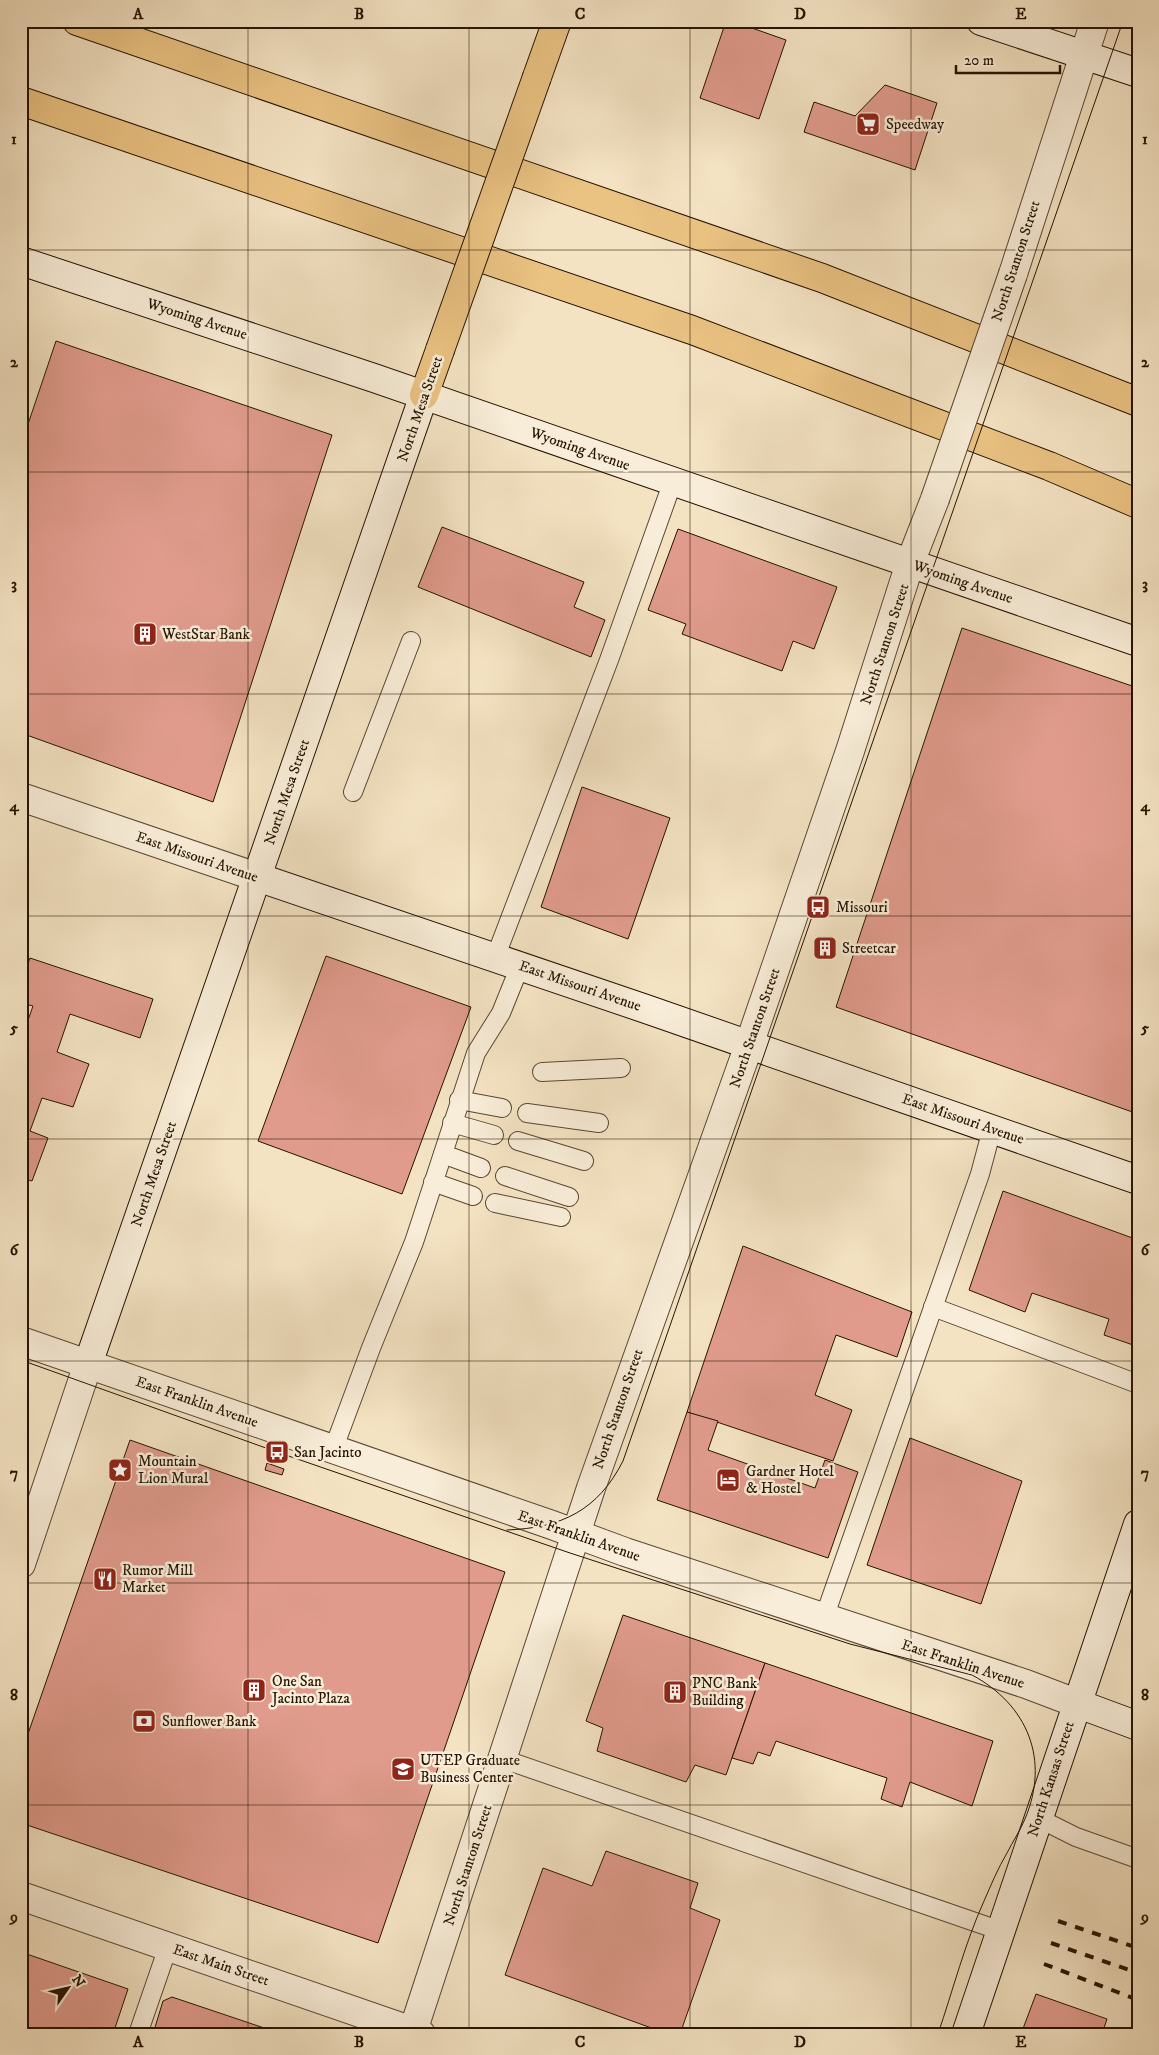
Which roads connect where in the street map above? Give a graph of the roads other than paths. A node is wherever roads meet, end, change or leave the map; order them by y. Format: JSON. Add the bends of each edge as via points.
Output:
{"nodes":[{"id":1,"x":77,"y":21,"type":"edge"},
{"id":2,"x":557,"y":21,"type":"edge"},
{"id":3,"x":982,"y":21,"type":"edge"},
{"id":4,"x":1095,"y":21,"type":"edge"},
{"id":5,"x":1084,"y":55,"type":"junction"},
{"id":6,"x":1138,"y":74,"type":"edge"},
{"id":7,"x":21,"y":101,"type":"edge"},
{"id":8,"x":21,"y":261,"type":"edge"},
{"id":9,"x":424,"y":395,"type":"junction"},
{"id":10,"x":1138,"y":402,"type":"edge"},
{"id":11,"x":673,"y":482,"type":"junction"},
{"id":12,"x":1138,"y":504,"type":"edge"},
{"id":13,"x":910,"y":563,"type":"junction"},
{"id":14,"x":411,"y":640,"type":"dead end"},
{"id":15,"x":1138,"y":642,"type":"edge"},
{"id":16,"x":353,"y":792,"type":"dead end"},
{"id":17,"x":21,"y":797,"type":"edge"},
{"id":18,"x":258,"y":877,"type":"junction"},
{"id":19,"x":508,"y":962,"type":"junction"},
{"id":20,"x":750,"y":1045,"type":"junction"},
{"id":21,"x":621,"y":1068,"type":"dead end"},
{"id":22,"x":542,"y":1072,"type":"dead end"},
{"id":23,"x":459,"y":1100,"type":"junction"},
{"id":24,"x":502,"y":1108,"type":"dead end"},
{"id":25,"x":527,"y":1113,"type":"dead end"},
{"id":26,"x":452,"y":1123,"type":"junction"},
{"id":27,"x":599,"y":1123,"type":"dead end"},
{"id":28,"x":992,"y":1129,"type":"junction"},
{"id":29,"x":494,"y":1135,"type":"dead end"},
{"id":30,"x":518,"y":1141,"type":"dead end"},
{"id":31,"x":442,"y":1154,"type":"junction"},
{"id":32,"x":584,"y":1161,"type":"dead end"},
{"id":33,"x":481,"y":1168,"type":"dead end"},
{"id":34,"x":505,"y":1176,"type":"dead end"},
{"id":35,"x":1138,"y":1180,"type":"edge"},
{"id":36,"x":434,"y":1182,"type":"junction"},
{"id":37,"x":472,"y":1196,"type":"dead end"},
{"id":38,"x":569,"y":1197,"type":"dead end"},
{"id":39,"x":495,"y":1203,"type":"dead end"},
{"id":40,"x":561,"y":1217,"type":"dead end"},
{"id":41,"x":933,"y":1307,"type":"junction"},
{"id":42,"x":21,"y":1341,"type":"edge"},
{"id":43,"x":88,"y":1364,"type":"junction"},
{"id":44,"x":1138,"y":1384,"type":"edge"},
{"id":45,"x":333,"y":1450,"type":"junction"},
{"id":46,"x":1138,"y":1524,"type":"edge"},
{"id":47,"x":576,"y":1534,"type":"junction"},
{"id":48,"x":21,"y":1564,"type":"edge"},
{"id":49,"x":824,"y":1618,"type":"junction"},
{"id":50,"x":1076,"y":1703,"type":"junction"},
{"id":51,"x":1138,"y":1726,"type":"edge"},
{"id":52,"x":503,"y":1759,"type":"junction"},
{"id":53,"x":1038,"y":1818,"type":"junction"},
{"id":54,"x":1138,"y":1859,"type":"edge"},
{"id":55,"x":21,"y":1896,"type":"edge"},
{"id":56,"x":1001,"y":1931,"type":"junction"},
{"id":57,"x":168,"y":1947,"type":"junction"},
{"id":58,"x":415,"y":2033,"type":"edge"},
{"id":59,"x":138,"y":2034,"type":"edge"},
{"id":60,"x":966,"y":2034,"type":"edge"}],
"edges":[{"from":1,"to":10,"type":"main road","via":[[822,278]]},
{"from":2,"to":9,"type":"main road","name":"North Mesa Street","bridge":true},
{"from":3,"to":5,"type":"street"},
{"from":4,"to":5,"type":"street","name":"North Stanton Street"},
{"from":5,"to":6,"type":"street"},
{"from":5,"to":13,"type":"street","name":"North Stanton Street","bridge":true,"via":[[1013,274]]},
{"from":7,"to":12,"type":"main road","via":[[710,337],[1049,466]]},
{"from":8,"to":9,"type":"street","name":"Wyoming Avenue"},
{"from":9,"to":11,"type":"street","name":"Wyoming Avenue"},
{"from":9,"to":18,"type":"street","name":"North Mesa Street"},
{"from":11,"to":13,"type":"street","name":"Wyoming Avenue"},
{"from":11,"to":19,"type":"lane","via":[[609,660]]},
{"from":13,"to":15,"type":"street","name":"Wyoming Avenue"},
{"from":13,"to":20,"type":"street","name":"North Stanton Street"},
{"from":14,"to":16,"type":"lane"},
{"from":17,"to":18,"type":"street","name":"East Missouri Avenue"},
{"from":18,"to":19,"type":"street","name":"East Missouri Avenue"},
{"from":18,"to":43,"type":"street","name":"North Mesa Street"},
{"from":19,"to":20,"type":"street","name":"East Missouri Avenue"},
{"from":19,"to":23,"type":"lane","via":[[502,1013],[476,1053]]},
{"from":20,"to":28,"type":"street","name":"East Missouri Avenue"},
{"from":20,"to":47,"type":"street","name":"North Stanton Street","via":[[647,1326]]},
{"from":21,"to":22,"type":"lane"},
{"from":23,"to":24,"type":"lane"},
{"from":23,"to":26,"type":"lane"},
{"from":25,"to":27,"type":"lane"},
{"from":26,"to":29,"type":"lane"},
{"from":26,"to":31,"type":"lane"},
{"from":28,"to":35,"type":"street","name":"East Missouri Avenue"},
{"from":28,"to":41,"type":"lane","via":[[980,1174]]},
{"from":30,"to":32,"type":"lane"},
{"from":31,"to":33,"type":"lane"},
{"from":31,"to":36,"type":"lane"},
{"from":34,"to":38,"type":"lane"},
{"from":36,"to":37,"type":"lane"},
{"from":36,"to":45,"type":"lane"},
{"from":39,"to":40,"type":"lane"},
{"from":41,"to":44,"type":"lane"},
{"from":41,"to":49,"type":"lane"},
{"from":42,"to":43,"type":"street","name":"East Franklin Avenue"},
{"from":43,"to":45,"type":"street","name":"East Franklin Avenue"},
{"from":43,"to":48,"type":"street","name":"North Mesa Street"},
{"from":45,"to":47,"type":"street","name":"East Franklin Avenue"},
{"from":46,"to":50,"type":"street","name":"North Kansas Street"},
{"from":47,"to":49,"type":"street","name":"East Franklin Avenue"},
{"from":47,"to":52,"type":"street","name":"North Stanton Street"},
{"from":49,"to":50,"type":"street","name":"East Franklin Avenue"},
{"from":50,"to":51,"type":"street","name":"East Franklin Avenue"},
{"from":50,"to":53,"type":"street","name":"North Kansas Street"},
{"from":52,"to":56,"type":"lane"},
{"from":52,"to":58,"type":"street","name":"North Stanton Street"},
{"from":53,"to":54,"type":"lane","via":[[1076,1837]]},
{"from":53,"to":56,"type":"street","name":"North Kansas Street"},
{"from":55,"to":57,"type":"street","name":"East Main Street"},
{"from":56,"to":60,"type":"street","name":"North Kansas Street"},
{"from":57,"to":58,"type":"street","name":"East Main Street"},
{"from":57,"to":59,"type":"lane"}]}
